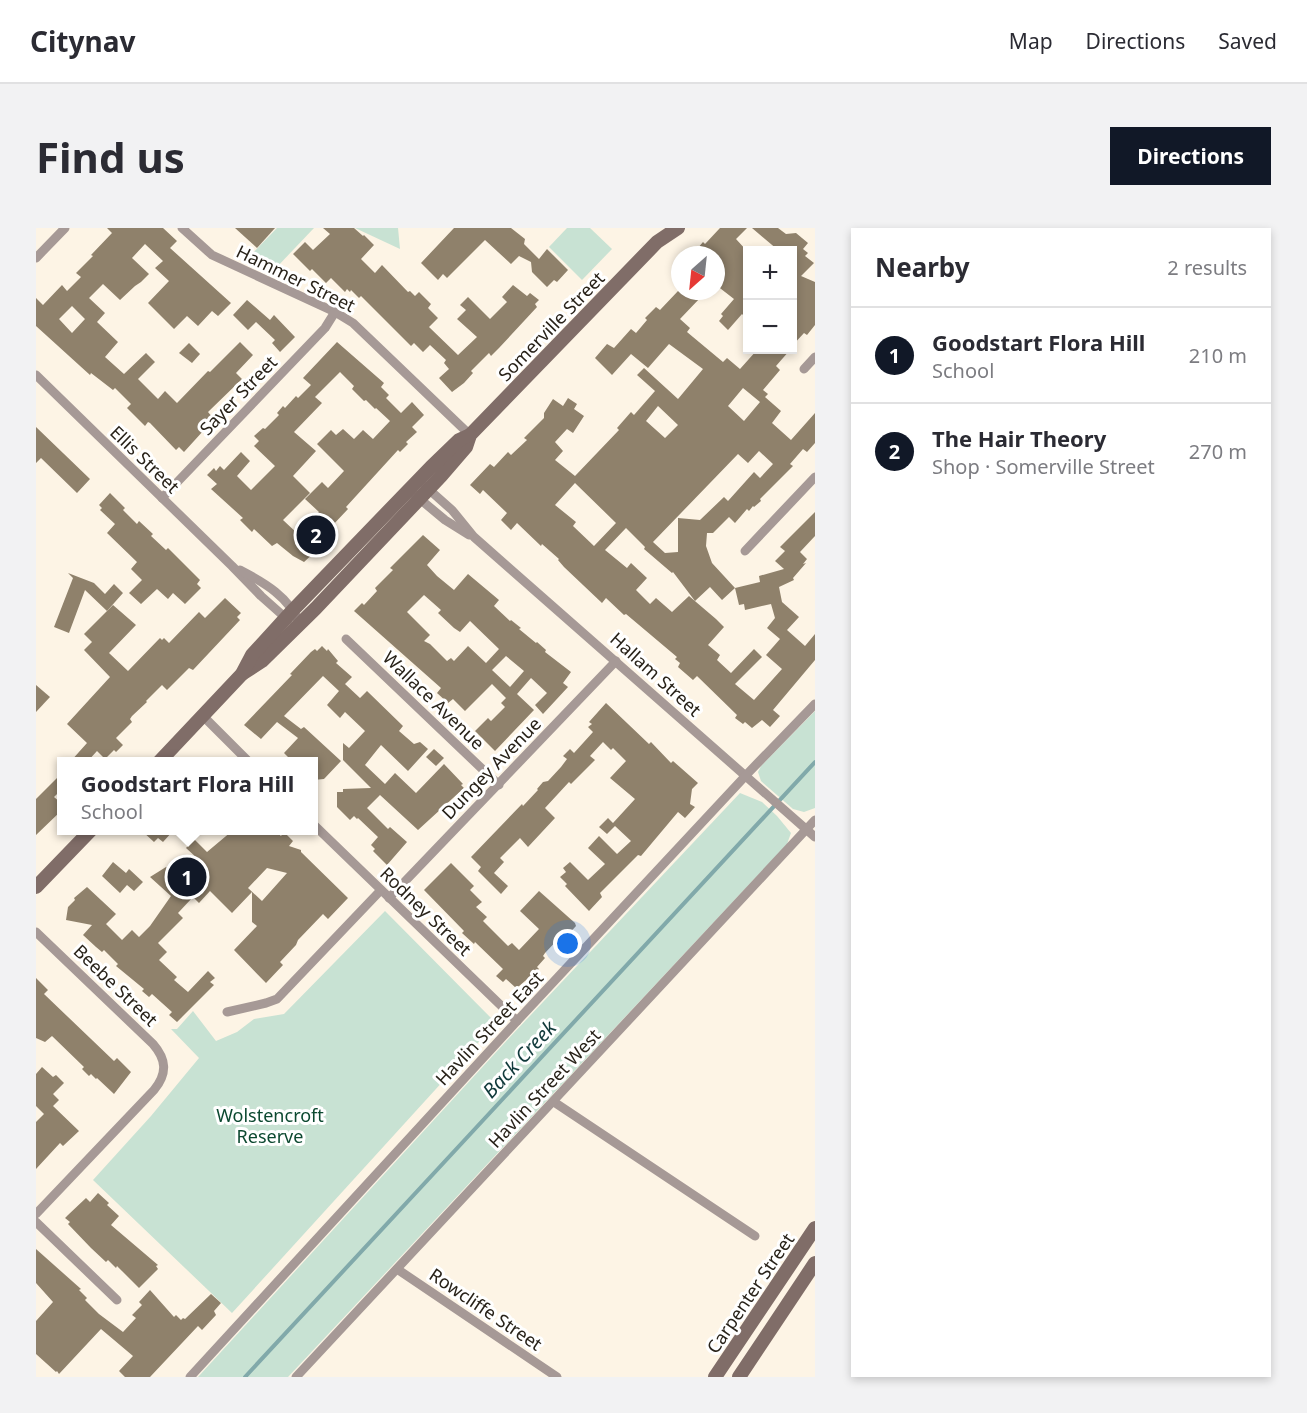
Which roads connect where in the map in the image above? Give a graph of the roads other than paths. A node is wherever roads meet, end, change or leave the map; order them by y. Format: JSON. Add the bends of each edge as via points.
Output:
{"nodes":[{"id":1,"x":65,"y":228,"type":"edge"},
{"id":2,"x":182,"y":228,"type":"edge"},
{"id":3,"x":663,"y":228,"type":"edge"},
{"id":4,"x":678,"y":228,"type":"edge"},
{"id":5,"x":657,"y":242,"type":"junction"},
{"id":6,"x":36,"y":258,"type":"edge"},
{"id":7,"x":335,"y":312,"type":"junction"},
{"id":8,"x":815,"y":357,"type":"edge"},
{"id":9,"x":804,"y":369,"type":"dead end"},
{"id":10,"x":36,"y":375,"type":"edge"},
{"id":11,"x":470,"y":435,"type":"junction"},
{"id":12,"x":815,"y":477,"type":"edge"},
{"id":13,"x":419,"y":489,"type":"junction"},
{"id":14,"x":162,"y":498,"type":"junction"},
{"id":15,"x":745,"y":551,"type":"dead end"},
{"id":16,"x":290,"y":614,"type":"junction"},
{"id":17,"x":300,"y":624,"type":"junction"},
{"id":18,"x":346,"y":639,"type":"dead end"},
{"id":19,"x":616,"y":661,"type":"junction"},
{"id":20,"x":242,"y":674,"type":"junction"},
{"id":21,"x":815,"y":704,"type":"edge"},
{"id":22,"x":203,"y":716,"type":"junction"},
{"id":23,"x":164,"y":757,"type":"edge"},
{"id":24,"x":244,"y":757,"type":"edge"},
{"id":25,"x":746,"y":775,"type":"junction"},
{"id":26,"x":499,"y":784,"type":"junction"},
{"id":27,"x":815,"y":820,"type":"edge"},
{"id":28,"x":318,"y":829,"type":"edge"},
{"id":29,"x":806,"y":829,"type":"junction"},
{"id":30,"x":87,"y":835,"type":"edge"},
{"id":31,"x":815,"y":837,"type":"edge"},
{"id":32,"x":36,"y":887,"type":"edge"},
{"id":33,"x":381,"y":890,"type":"junction"},
{"id":34,"x":390,"y":898,"type":"junction"},
{"id":35,"x":36,"y":932,"type":"edge"},
{"id":36,"x":227,"y":1012,"type":"dead end"},
{"id":37,"x":517,"y":1021,"type":"junction"},
{"id":38,"x":554,"y":1102,"type":"junction"},
{"id":39,"x":36,"y":1214,"type":"edge"},
{"id":40,"x":36,"y":1222,"type":"edge"},
{"id":41,"x":815,"y":1228,"type":"edge"},
{"id":42,"x":755,"y":1236,"type":"dead end"},
{"id":43,"x":792,"y":1263,"type":"junction"},
{"id":44,"x":397,"y":1269,"type":"junction"},
{"id":45,"x":813,"y":1272,"type":"edge"},
{"id":46,"x":117,"y":1300,"type":"dead end"},
{"id":47,"x":190,"y":1377,"type":"edge"},
{"id":48,"x":296,"y":1377,"type":"edge"},
{"id":49,"x":557,"y":1377,"type":"edge"},
{"id":50,"x":715,"y":1377,"type":"edge"},
{"id":51,"x":739,"y":1377,"type":"edge"}],
"edges":[{"from":1,"to":6,"type":"street"},
{"from":2,"to":7,"type":"street","name":"Hammer Street","via":[[212,255]]},
{"from":3,"to":5,"type":"street","name":"Somerville Street"},
{"from":4,"to":5,"type":"street","name":"Somerville Street"},
{"from":5,"to":11,"type":"street","name":"Somerville Street"},
{"from":7,"to":11,"type":"street","name":"Hammer Street","via":[[353,323]]},
{"from":7,"to":14,"type":"street","name":"Sayer Street","via":[[325,328]]},
{"from":8,"to":9,"type":"street"},
{"from":10,"to":14,"type":"street","name":"Ellis Street"},
{"from":11,"to":13,"type":"street","name":"Somerville Street","via":[[466,447]]},
{"from":12,"to":15,"type":"street"},
{"from":13,"to":16,"type":"street","name":"Somerville Street"},
{"from":13,"to":17,"type":"street","name":"Somerville Street"},
{"from":13,"to":19,"type":"street","name":"Hallam Street","via":[[452,510],[474,537]]},
{"from":14,"to":16,"type":"street","name":"Ellis Street","via":[[232,566]]},
{"from":16,"to":17,"type":"street","name":"Ellis Street"},
{"from":16,"to":20,"type":"street","name":"Somerville Street","via":[[252,655]]},
{"from":17,"to":20,"type":"street","name":"Somerville Street"},
{"from":18,"to":26,"type":"street","name":"Wallace Avenue"},
{"from":19,"to":25,"type":"street","name":"Hallam Street"},
{"from":19,"to":26,"type":"street","name":"Dungey Avenue"},
{"from":20,"to":22,"type":"street","name":"Somerville Street"},
{"from":21,"to":25,"type":"street","name":"Havlin Street East"},
{"from":22,"to":23,"type":"street","name":"Somerville Street"},
{"from":22,"to":24,"type":"street"},
{"from":25,"to":29,"type":"street","name":"Hallam Street"},
{"from":25,"to":37,"type":"street","name":"Havlin Street East"},
{"from":26,"to":34,"type":"street","name":"Dungey Avenue"},
{"from":27,"to":29,"type":"street","name":"Havlin Street West"},
{"from":28,"to":33,"type":"street","name":"Rodney Street"},
{"from":29,"to":31,"type":"street","name":"Hallam Street"},
{"from":29,"to":38,"type":"street","name":"Havlin Street West"},
{"from":30,"to":32,"type":"street"},
{"from":33,"to":34,"type":"street","name":"Rodney Street"},
{"from":33,"to":36,"type":"street","via":[[277,999]]},
{"from":34,"to":37,"type":"street","name":"Rodney Street"},
{"from":35,"to":39,"type":"street","name":"Beebe Street","via":[[153,1044],[165,1067],[154,1090]]},
{"from":37,"to":47,"type":"street","name":"Havlin Street East"},
{"from":38,"to":42,"type":"street"},
{"from":38,"to":44,"type":"street","name":"Havlin Street West"},
{"from":40,"to":46,"type":"street"},
{"from":41,"to":43,"type":"street","name":"Carpenter Street"},
{"from":43,"to":45,"type":"street"},
{"from":43,"to":50,"type":"street","name":"Carpenter Street"},
{"from":44,"to":48,"type":"street","name":"Havlin Street West"},
{"from":44,"to":49,"type":"street","name":"Rowcliffe Street"},
{"from":45,"to":51,"type":"street","name":"Carpenter Street"}]}
